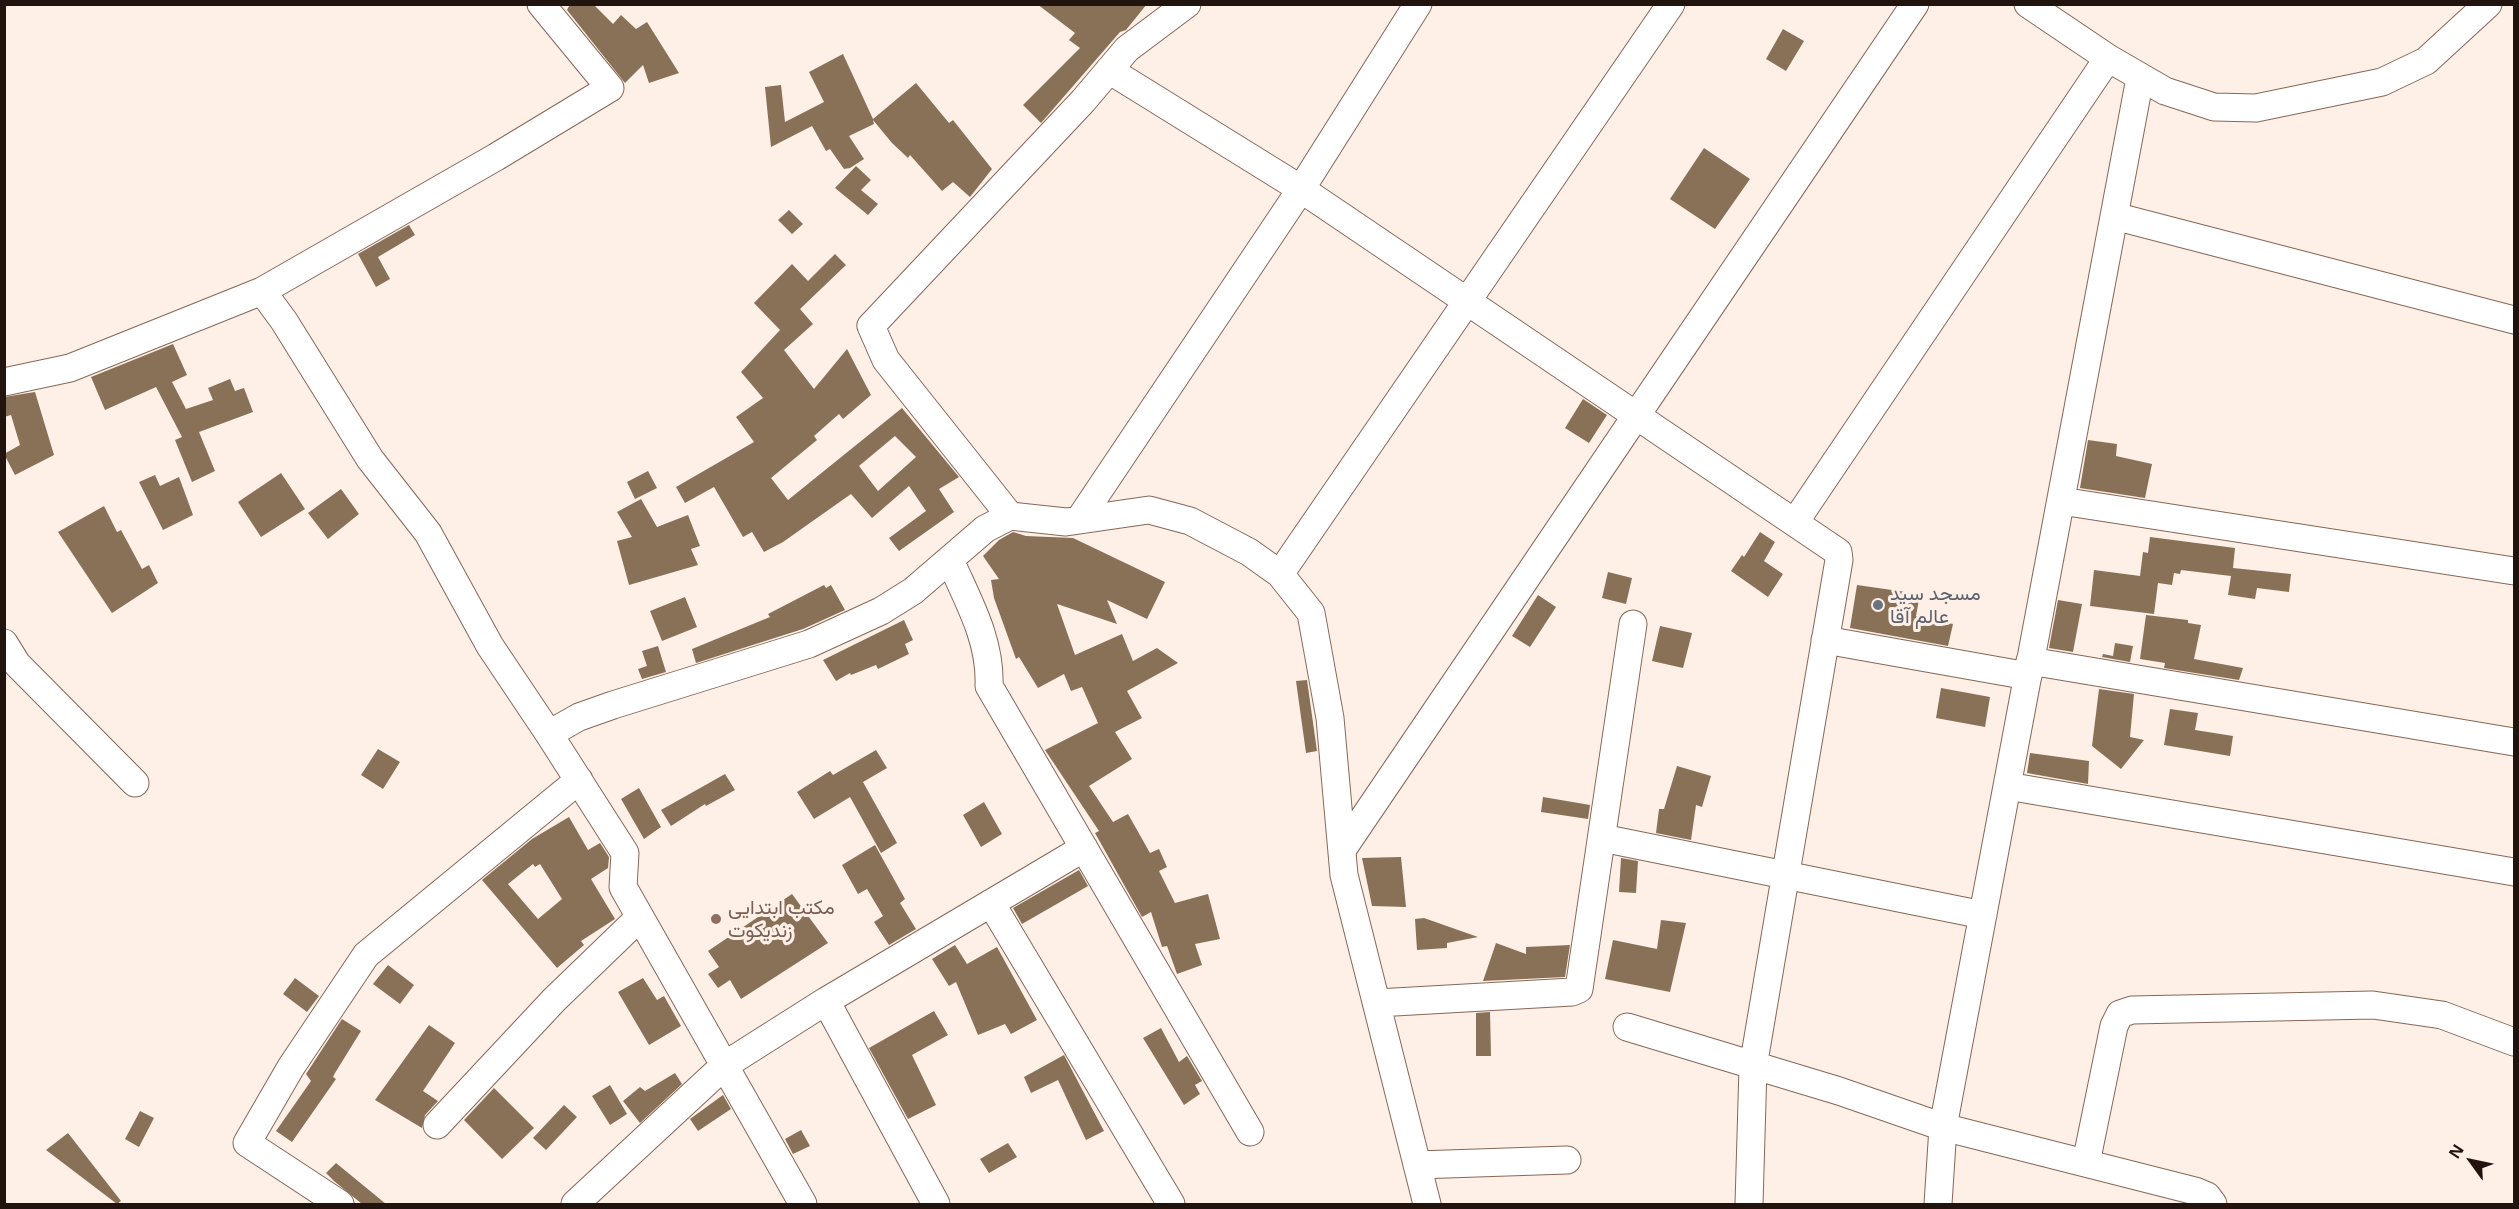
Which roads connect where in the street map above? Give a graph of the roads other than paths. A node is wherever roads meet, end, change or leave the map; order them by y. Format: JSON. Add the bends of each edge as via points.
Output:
{"nodes":[{"id":1,"x":541,"y":4,"type":"edge"},
{"id":2,"x":1186,"y":4,"type":"edge"},
{"id":3,"x":1418,"y":4,"type":"edge"},
{"id":4,"x":1671,"y":4,"type":"edge"},
{"id":5,"x":1915,"y":4,"type":"edge"},
{"id":6,"x":2028,"y":4,"type":"edge"},
{"id":7,"x":2488,"y":4,"type":"edge"},
{"id":8,"x":2108,"y":58,"type":"junction"},
{"id":9,"x":1109,"y":70,"type":"junction"},
{"id":10,"x":2140,"y":78,"type":"junction"},
{"id":11,"x":1301,"y":189,"type":"junction"},
{"id":12,"x":2114,"y":216,"type":"junction"},
{"id":13,"x":262,"y":291,"type":"junction"},
{"id":14,"x":1467,"y":301,"type":"junction"},
{"id":15,"x":2514,"y":320,"type":"edge"},
{"id":16,"x":4,"y":382,"type":"edge"},
{"id":17,"x":1637,"y":415,"type":"junction"},
{"id":18,"x":2061,"y":501,"type":"junction"},
{"id":19,"x":1010,"y":516,"type":"junction"},
{"id":20,"x":1079,"y":520,"type":"junction"},
{"id":21,"x":1795,"y":522,"type":"junction"},
{"id":22,"x":950,"y":560,"type":"junction"},
{"id":23,"x":2514,"y":571,"type":"edge"},
{"id":24,"x":1280,"y":574,"type":"junction"},
{"id":25,"x":1633,"y":624,"type":"dead end"},
{"id":26,"x":1825,"y":640,"type":"junction"},
{"id":27,"x":4,"y":643,"type":"edge"},
{"id":28,"x":2029,"y":669,"type":"junction"},
{"id":29,"x":549,"y":734,"type":"junction"},
{"id":30,"x":2514,"y":742,"type":"edge"},
{"id":31,"x":579,"y":780,"type":"junction"},
{"id":32,"x":135,"y":783,"type":"dead end"},
{"id":33,"x":2007,"y":786,"type":"junction"},
{"id":34,"x":1602,"y":838,"type":"junction"},
{"id":35,"x":1084,"y":848,"type":"junction"},
{"id":36,"x":1342,"y":850,"type":"junction"},
{"id":37,"x":2514,"y":872,"type":"edge"},
{"id":38,"x":1785,"y":876,"type":"junction"},
{"id":39,"x":991,"y":903,"type":"junction"},
{"id":40,"x":1983,"y":915,"type":"junction"},
{"id":41,"x":640,"y":917,"type":"junction"},
{"id":42,"x":826,"y":1001,"type":"junction"},
{"id":43,"x":1377,"y":1003,"type":"junction"},
{"id":44,"x":1627,"y":1027,"type":"dead end"},
{"id":45,"x":2514,"y":1042,"type":"edge"},
{"id":46,"x":725,"y":1065,"type":"junction"},
{"id":47,"x":1753,"y":1067,"type":"junction"},
{"id":48,"x":437,"y":1125,"type":"dead end"},
{"id":49,"x":1943,"y":1127,"type":"junction"},
{"id":50,"x":1250,"y":1132,"type":"dead end"},
{"id":51,"x":1568,"y":1160,"type":"dead end"},
{"id":52,"x":2086,"y":1163,"type":"junction"},
{"id":53,"x":1417,"y":1165,"type":"junction"},
{"id":54,"x":1167,"y":1203,"type":"edge"},
{"id":55,"x":340,"y":1204,"type":"edge"},
{"id":56,"x":575,"y":1204,"type":"edge"},
{"id":57,"x":804,"y":1204,"type":"edge"},
{"id":58,"x":936,"y":1204,"type":"edge"},
{"id":59,"x":1427,"y":1204,"type":"edge"},
{"id":60,"x":1749,"y":1204,"type":"edge"},
{"id":61,"x":1938,"y":1204,"type":"edge"},
{"id":62,"x":2213,"y":1204,"type":"edge"}],
"edges":[{"from":1,"to":13,"type":"street","via":[[610,88]]},
{"from":2,"to":9,"type":"street","via":[[1127,49]]},
{"from":3,"to":11,"type":"street"},
{"from":4,"to":14,"type":"street"},
{"from":5,"to":17,"type":"street"},
{"from":6,"to":8,"type":"street"},
{"from":7,"to":10,"type":"street","via":[[2426,61],[2382,82],[2256,108],[2214,107]]},
{"from":8,"to":10,"type":"street"},
{"from":8,"to":21,"type":"street"},
{"from":9,"to":11,"type":"street"},
{"from":9,"to":19,"type":"street","via":[[871,326],[886,360]]},
{"from":10,"to":12,"type":"street"},
{"from":11,"to":14,"type":"street"},
{"from":11,"to":20,"type":"street"},
{"from":12,"to":15,"type":"street"},
{"from":12,"to":18,"type":"street"},
{"from":13,"to":16,"type":"street","via":[[70,368]]},
{"from":13,"to":29,"type":"street","via":[[370,459],[429,533],[490,646]]},
{"from":14,"to":17,"type":"street"},
{"from":14,"to":24,"type":"street"},
{"from":17,"to":21,"type":"street"},
{"from":17,"to":36,"type":"street"},
{"from":18,"to":23,"type":"street"},
{"from":18,"to":28,"type":"street"},
{"from":19,"to":20,"type":"street"},
{"from":19,"to":22,"type":"street","via":[[985,529]]},
{"from":20,"to":24,"type":"street","via":[[1149,510],[1190,521],[1249,552]]},
{"from":21,"to":26,"type":"street","via":[[1838,552]]},
{"from":22,"to":29,"type":"street","via":[[881,611],[809,644],[613,705],[579,717]]},
{"from":22,"to":35,"type":"street","via":[[986,644],[989,686]]},
{"from":24,"to":36,"type":"street","via":[[1311,613],[1330,718]]},
{"from":25,"to":34,"type":"street"},
{"from":26,"to":28,"type":"street"},
{"from":26,"to":38,"type":"street"},
{"from":27,"to":32,"type":"street","via":[[17,664]]},
{"from":28,"to":30,"type":"street"},
{"from":28,"to":33,"type":"street"},
{"from":29,"to":31,"type":"street"},
{"from":31,"to":41,"type":"street","via":[[625,853],[622,887]]},
{"from":31,"to":55,"type":"street","via":[[366,955],[291,1067],[248,1143]]},
{"from":33,"to":37,"type":"street"},
{"from":33,"to":40,"type":"street"},
{"from":34,"to":38,"type":"street"},
{"from":34,"to":43,"type":"street","via":[[1578,989]]},
{"from":35,"to":39,"type":"street"},
{"from":35,"to":50,"type":"street"},
{"from":36,"to":43,"type":"street","via":[[1344,876]]},
{"from":38,"to":40,"type":"street"},
{"from":38,"to":47,"type":"street"},
{"from":39,"to":42,"type":"street"},
{"from":39,"to":54,"type":"street"},
{"from":40,"to":49,"type":"street"},
{"from":41,"to":46,"type":"street"},
{"from":41,"to":48,"type":"street","via":[[554,1000]]},
{"from":42,"to":46,"type":"street"},
{"from":42,"to":58,"type":"street"},
{"from":43,"to":53,"type":"street"},
{"from":44,"to":47,"type":"street"},
{"from":45,"to":52,"type":"street","via":[[2442,1015],[2373,1005],[2132,1010],[2120,1014],[2114,1026]]},
{"from":46,"to":56,"type":"street"},
{"from":46,"to":57,"type":"street"},
{"from":47,"to":49,"type":"street","via":[[1839,1091]]},
{"from":47,"to":60,"type":"street"},
{"from":49,"to":52,"type":"street"},
{"from":49,"to":61,"type":"street"},
{"from":51,"to":53,"type":"street"},
{"from":52,"to":62,"type":"street","via":[[2195,1191]]},
{"from":53,"to":59,"type":"street"}]}
